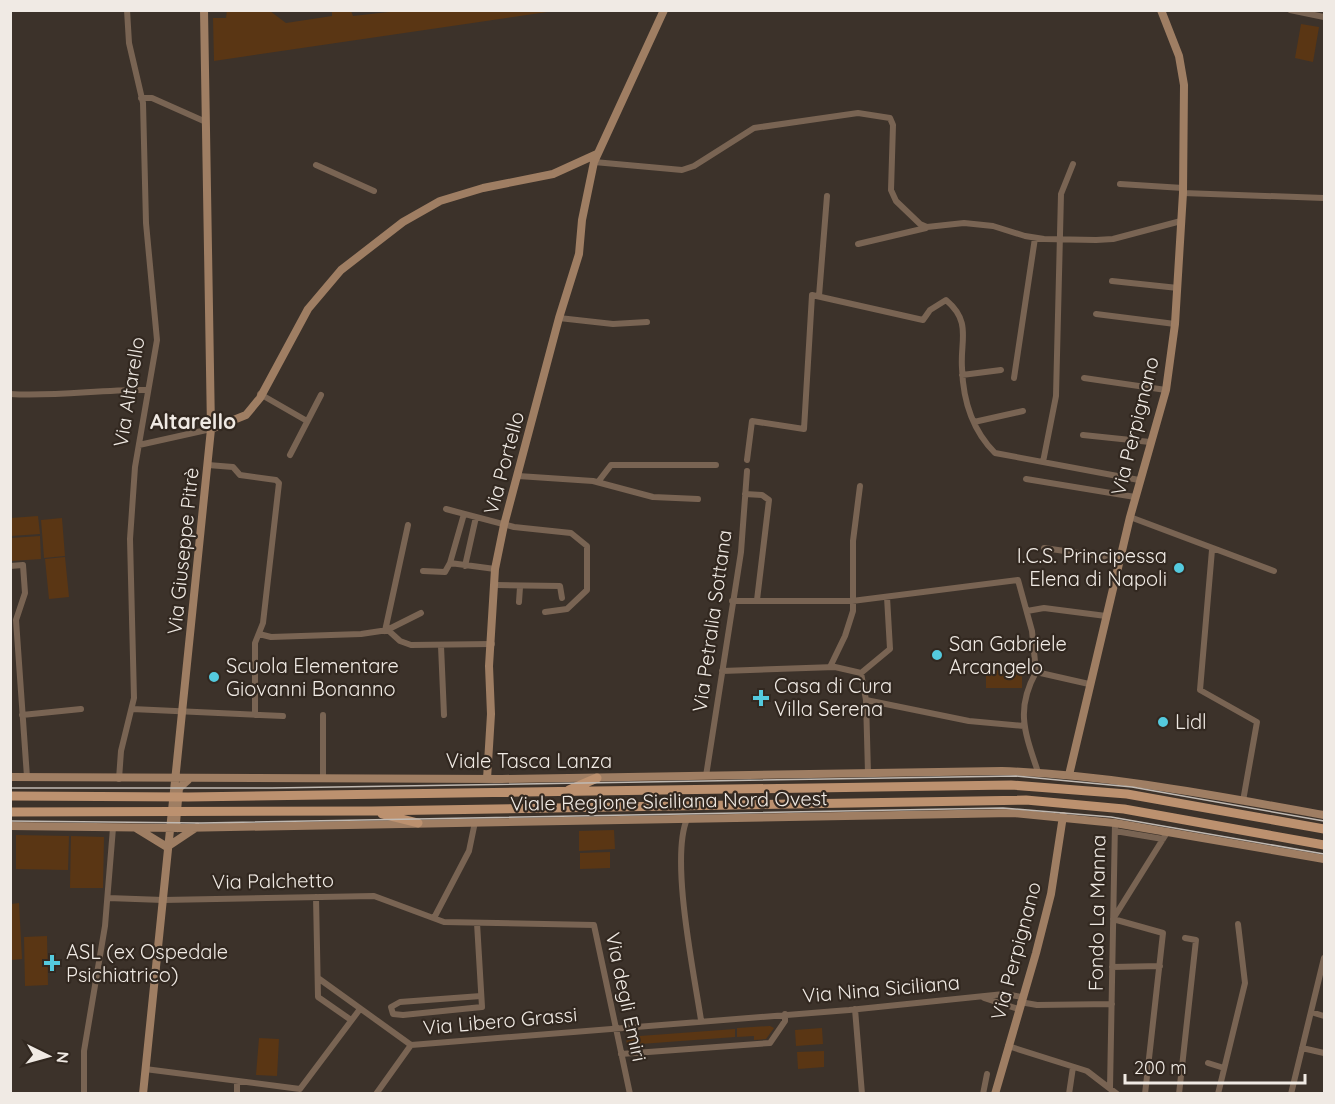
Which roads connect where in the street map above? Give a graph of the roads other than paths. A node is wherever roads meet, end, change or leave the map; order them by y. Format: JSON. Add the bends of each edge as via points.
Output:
{"nodes":[{"id":1,"x":128,"y":10,"type":"edge"},
{"id":2,"x":204,"y":10,"type":"edge"},
{"id":3,"x":664,"y":10,"type":"edge"},
{"id":4,"x":1161,"y":10,"type":"edge"},
{"id":5,"x":1290,"y":10,"type":"edge"},
{"id":6,"x":1324,"y":17,"type":"edge"},
{"id":7,"x":141,"y":98,"type":"junction"},
{"id":8,"x":206,"y":122,"type":"junction"},
{"id":9,"x":596,"y":158,"type":"junction"},
{"id":10,"x":1073,"y":164,"type":"dead end"},
{"id":11,"x":316,"y":165,"type":"dead end"},
{"id":12,"x":1120,"y":184,"type":"dead end"},
{"id":13,"x":374,"y":191,"type":"dead end"},
{"id":14,"x":1183,"y":191,"type":"junction"},
{"id":15,"x":827,"y":196,"type":"dead end"},
{"id":16,"x":1324,"y":198,"type":"edge"},
{"id":17,"x":1181,"y":221,"type":"junction"},
{"id":18,"x":927,"y":227,"type":"junction"},
{"id":19,"x":1035,"y":238,"type":"junction"},
{"id":20,"x":1060,"y":239,"type":"junction"},
{"id":21,"x":858,"y":244,"type":"dead end"},
{"id":22,"x":1112,"y":281,"type":"dead end"},
{"id":23,"x":1178,"y":288,"type":"junction"},
{"id":24,"x":819,"y":297,"type":"junction"},
{"id":25,"x":1095,"y":314,"type":"dead end"},
{"id":26,"x":559,"y":318,"type":"junction"},
{"id":27,"x":647,"y":322,"type":"dead end"},
{"id":28,"x":1175,"y":324,"type":"junction"},
{"id":29,"x":1001,"y":370,"type":"dead end"},
{"id":30,"x":962,"y":375,"type":"junction"},
{"id":31,"x":1014,"y":378,"type":"dead end"},
{"id":32,"x":1084,"y":378,"type":"dead end"},
{"id":33,"x":148,"y":390,"type":"junction"},
{"id":34,"x":1166,"y":390,"type":"junction"},
{"id":35,"x":10,"y":394,"type":"edge"},
{"id":36,"x":260,"y":394,"type":"junction"},
{"id":37,"x":321,"y":395,"type":"dead end"},
{"id":38,"x":1023,"y":411,"type":"dead end"},
{"id":39,"x":307,"y":421,"type":"junction"},
{"id":40,"x":974,"y":422,"type":"junction"},
{"id":41,"x":211,"y":429,"type":"junction"},
{"id":42,"x":1083,"y":435,"type":"dead end"},
{"id":43,"x":1150,"y":442,"type":"junction"},
{"id":44,"x":139,"y":445,"type":"junction"},
{"id":45,"x":290,"y":455,"type":"dead end"},
{"id":46,"x":747,"y":460,"type":"dead end"},
{"id":47,"x":1042,"y":462,"type":"junction"},
{"id":48,"x":208,"y":465,"type":"junction"},
{"id":49,"x":716,"y":465,"type":"dead end"},
{"id":50,"x":747,"y":471,"type":"dead end"},
{"id":51,"x":518,"y":476,"type":"junction"},
{"id":52,"x":1026,"y":478,"type":"dead end"},
{"id":53,"x":1139,"y":480,"type":"junction"},
{"id":54,"x":598,"y":482,"type":"junction"},
{"id":55,"x":860,"y":486,"type":"dead end"},
{"id":56,"x":745,"y":494,"type":"junction"},
{"id":57,"x":1135,"y":497,"type":"junction"},
{"id":58,"x":698,"y":499,"type":"dead end"},
{"id":59,"x":446,"y":509,"type":"dead end"},
{"id":60,"x":464,"y":514,"type":"junction"},
{"id":61,"x":476,"y":517,"type":"junction"},
{"id":62,"x":1130,"y":517,"type":"junction"},
{"id":63,"x":408,"y":525,"type":"dead end"},
{"id":64,"x":504,"y":525,"type":"junction"},
{"id":65,"x":1044,"y":548,"type":"dead end"},
{"id":66,"x":1212,"y":550,"type":"junction"},
{"id":67,"x":1120,"y":559,"type":"junction"},
{"id":68,"x":450,"y":563,"type":"junction"},
{"id":69,"x":10,"y":566,"type":"edge"},
{"id":70,"x":465,"y":566,"type":"junction"},
{"id":71,"x":495,"y":569,"type":"junction"},
{"id":72,"x":423,"y":571,"type":"dead end"},
{"id":73,"x":1274,"y":571,"type":"dead end"},
{"id":74,"x":498,"y":585,"type":"junction"},
{"id":75,"x":520,"y":587,"type":"junction"},
{"id":76,"x":887,"y":597,"type":"junction"},
{"id":77,"x":562,"y":598,"type":"dead end"},
{"id":78,"x":757,"y":600,"type":"junction"},
{"id":79,"x":732,"y":601,"type":"junction"},
{"id":80,"x":852,"y":601,"type":"junction"},
{"id":81,"x":519,"y":602,"type":"dead end"},
{"id":82,"x":10,"y":610,"type":"edge"},
{"id":83,"x":19,"y":610,"type":"junction"},
{"id":84,"x":1027,"y":611,"type":"junction"},
{"id":85,"x":545,"y":612,"type":"dead end"},
{"id":86,"x":421,"y":613,"type":"dead end"},
{"id":87,"x":1106,"y":616,"type":"junction"},
{"id":88,"x":387,"y":631,"type":"junction"},
{"id":89,"x":259,"y":634,"type":"junction"},
{"id":90,"x":492,"y":644,"type":"junction"},
{"id":91,"x":441,"y":646,"type":"junction"},
{"id":92,"x":830,"y":667,"type":"junction"},
{"id":93,"x":722,"y":671,"type":"junction"},
{"id":94,"x":1036,"y":672,"type":"junction"},
{"id":95,"x":861,"y":673,"type":"junction"},
{"id":96,"x":1089,"y":684,"type":"junction"},
{"id":97,"x":866,"y":700,"type":"junction"},
{"id":98,"x":81,"y":709,"type":"dead end"},
{"id":99,"x":132,"y":709,"type":"junction"},
{"id":100,"x":183,"y":711,"type":"junction"},
{"id":101,"x":22,"y":715,"type":"junction"},
{"id":102,"x":255,"y":715,"type":"junction"},
{"id":103,"x":323,"y":715,"type":"dead end"},
{"id":104,"x":444,"y":715,"type":"dead end"},
{"id":105,"x":283,"y":716,"type":"dead end"},
{"id":106,"x":1024,"y":726,"type":"junction"},
{"id":107,"x":1038,"y":772,"type":"junction"},
{"id":108,"x":868,"y":773,"type":"junction"},
{"id":109,"x":1069,"y":775,"type":"junction"},
{"id":110,"x":706,"y":776,"type":"junction"},
{"id":111,"x":10,"y":777,"type":"edge"},
{"id":112,"x":27,"y":777,"type":"junction"},
{"id":113,"x":597,"y":778,"type":"junction"},
{"id":114,"x":118,"y":779,"type":"junction"},
{"id":115,"x":175,"y":779,"type":"junction"},
{"id":116,"x":190,"y":779,"type":"junction"},
{"id":117,"x":323,"y":779,"type":"junction"},
{"id":118,"x":487,"y":779,"type":"junction"},
{"id":119,"x":176,"y":792,"type":"junction"},
{"id":120,"x":564,"y":792,"type":"junction"},
{"id":121,"x":10,"y":796,"type":"edge"},
{"id":122,"x":1243,"y":801,"type":"junction"},
{"id":123,"x":371,"y":811,"type":"junction"},
{"id":124,"x":10,"y":812,"type":"edge"},
{"id":125,"x":1324,"y":815,"type":"edge"},
{"id":126,"x":1063,"y":816,"type":"junction"},
{"id":127,"x":687,"y":819,"type":"junction"},
{"id":128,"x":476,"y":822,"type":"junction"},
{"id":129,"x":173,"y":823,"type":"junction"},
{"id":130,"x":418,"y":823,"type":"junction"},
{"id":131,"x":10,"y":826,"type":"edge"},
{"id":132,"x":1115,"y":827,"type":"junction"},
{"id":133,"x":113,"y":828,"type":"junction"},
{"id":134,"x":135,"y":828,"type":"junction"},
{"id":135,"x":197,"y":828,"type":"junction"},
{"id":136,"x":1324,"y":829,"type":"edge"},
{"id":137,"x":1165,"y":835,"type":"junction"},
{"id":138,"x":1324,"y":845,"type":"edge"},
{"id":139,"x":167,"y":847,"type":"junction"},
{"id":140,"x":1324,"y":859,"type":"edge"},
{"id":141,"x":316,"y":897,"type":"junction"},
{"id":142,"x":108,"y":898,"type":"junction"},
{"id":143,"x":163,"y":900,"type":"junction"},
{"id":144,"x":434,"y":918,"type":"junction"},
{"id":145,"x":1113,"y":919,"type":"junction"},
{"id":146,"x":477,"y":923,"type":"junction"},
{"id":147,"x":1238,"y":924,"type":"dead end"},
{"id":148,"x":1185,"y":938,"type":"dead end"},
{"id":149,"x":1324,"y":958,"type":"edge"},
{"id":150,"x":1160,"y":966,"type":"junction"},
{"id":151,"x":1112,"y":967,"type":"junction"},
{"id":152,"x":318,"y":978,"type":"junction"},
{"id":153,"x":482,"y":996,"type":"junction"},
{"id":154,"x":981,"y":996,"type":"junction"},
{"id":155,"x":1020,"y":1003,"type":"junction"},
{"id":156,"x":1112,"y":1004,"type":"junction"},
{"id":157,"x":360,"y":1008,"type":"junction"},
{"id":158,"x":855,"y":1009,"type":"junction"},
{"id":159,"x":1311,"y":1012,"type":"junction"},
{"id":160,"x":785,"y":1014,"type":"junction"},
{"id":161,"x":1324,"y":1016,"type":"edge"},
{"id":162,"x":351,"y":1020,"type":"junction"},
{"id":163,"x":701,"y":1020,"type":"junction"},
{"id":164,"x":615,"y":1027,"type":"junction"},
{"id":165,"x":411,"y":1046,"type":"junction"},
{"id":166,"x":1008,"y":1046,"type":"junction"},
{"id":167,"x":1302,"y":1048,"type":"junction"},
{"id":168,"x":1324,"y":1053,"type":"edge"},
{"id":169,"x":621,"y":1054,"type":"junction"},
{"id":170,"x":1208,"y":1063,"type":"dead end"},
{"id":171,"x":1073,"y":1067,"type":"junction"},
{"id":172,"x":1224,"y":1068,"type":"junction"},
{"id":173,"x":146,"y":1069,"type":"junction"},
{"id":174,"x":987,"y":1074,"type":"dead end"},
{"id":175,"x":237,"y":1081,"type":"junction"},
{"id":176,"x":1114,"y":1092,"type":"edge"},
{"id":177,"x":84,"y":1094,"type":"edge"},
{"id":178,"x":143,"y":1094,"type":"edge"},
{"id":179,"x":237,"y":1094,"type":"edge"},
{"id":180,"x":376,"y":1094,"type":"edge"},
{"id":181,"x":630,"y":1094,"type":"edge"},
{"id":182,"x":862,"y":1094,"type":"edge"},
{"id":183,"x":983,"y":1094,"type":"edge"},
{"id":184,"x":995,"y":1094,"type":"edge"},
{"id":185,"x":1069,"y":1094,"type":"edge"},
{"id":186,"x":1145,"y":1094,"type":"edge"},
{"id":187,"x":1179,"y":1094,"type":"edge"},
{"id":188,"x":1218,"y":1094,"type":"edge"},
{"id":189,"x":1291,"y":1094,"type":"edge"}],
"edges":[{"from":1,"to":7,"type":"street","name":"Via Altarello","via":[[129,43]]},
{"from":2,"to":8,"type":"street","name":"Via Giuseppe Pitrè"},
{"from":3,"to":9,"type":"street","name":"Via Portello"},
{"from":4,"to":14,"type":"street","name":"Via Perpignano","via":[[1179,56],[1184,85]]},
{"from":5,"to":6,"type":"street"},
{"from":7,"to":8,"type":"street","via":[[152,98]]},
{"from":7,"to":33,"type":"street","name":"Via Altarello","via":[[146,223],[157,340]]},
{"from":8,"to":41,"type":"street","name":"Via Giuseppe Pitrè"},
{"from":9,"to":18,"type":"street","via":[[682,170],[753,128],[858,113],[881,114],[890,118],[893,125],[891,190],[896,201]]},
{"from":9,"to":26,"type":"street","name":"Via Portello","via":[[579,254]]},
{"from":9,"to":36,"type":"street","via":[[553,174],[440,201],[403,222],[341,270],[308,309]]},
{"from":10,"to":20,"type":"street","via":[[1061,194]]},
{"from":11,"to":13,"type":"street"},
{"from":12,"to":14,"type":"street"},
{"from":14,"to":16,"type":"street"},
{"from":14,"to":17,"type":"street","name":"Via Perpignano"},
{"from":15,"to":24,"type":"street"},
{"from":17,"to":20,"type":"street","via":[[1113,239]]},
{"from":17,"to":23,"type":"street","name":"Via Perpignano"},
{"from":18,"to":19,"type":"street","via":[[964,223],[993,226]]},
{"from":18,"to":21,"type":"street"},
{"from":19,"to":20,"type":"street"},
{"from":19,"to":31,"type":"street"},
{"from":20,"to":47,"type":"street","via":[[1056,396]]},
{"from":22,"to":23,"type":"street"},
{"from":23,"to":28,"type":"street","name":"Via Perpignano"},
{"from":24,"to":30,"type":"street","via":[[923,320],[946,300],[962,322]]},
{"from":24,"to":46,"type":"street","via":[[812,295],[804,429],[752,421]]},
{"from":25,"to":28,"type":"street"},
{"from":26,"to":27,"type":"street","via":[[613,324]]},
{"from":26,"to":51,"type":"street","name":"Via Portello"},
{"from":28,"to":34,"type":"street","name":"Via Perpignano"},
{"from":29,"to":30,"type":"street"},
{"from":30,"to":40,"type":"street","via":[[966,405]]},
{"from":32,"to":34,"type":"street"},
{"from":33,"to":35,"type":"street"},
{"from":33,"to":44,"type":"street","name":"Via Altarello"},
{"from":34,"to":43,"type":"street","name":"Via Perpignano"},
{"from":36,"to":39,"type":"street"},
{"from":36,"to":41,"type":"street","via":[[246,415]]},
{"from":37,"to":39,"type":"street"},
{"from":38,"to":40,"type":"street"},
{"from":39,"to":45,"type":"street"},
{"from":40,"to":47,"type":"street","via":[[981,440],[995,453]]},
{"from":41,"to":44,"type":"street"},
{"from":41,"to":48,"type":"street","name":"Via Giuseppe Pitrè"},
{"from":42,"to":43,"type":"street"},
{"from":43,"to":53,"type":"street","name":"Via Perpignano"},
{"from":44,"to":99,"type":"street","name":"Via Altarello","via":[[130,539]]},
{"from":47,"to":53,"type":"street"},
{"from":48,"to":89,"type":"street","via":[[233,467],[240,475],[278,482]]},
{"from":48,"to":100,"type":"street","name":"Via Giuseppe Pitrè"},
{"from":49,"to":54,"type":"street","via":[[611,465]]},
{"from":50,"to":56,"type":"street","name":"Via Petralia Sottana"},
{"from":51,"to":54,"type":"street"},
{"from":51,"to":64,"type":"street","name":"Via Portello"},
{"from":52,"to":57,"type":"street"},
{"from":53,"to":57,"type":"street","name":"Via Perpignano"},
{"from":54,"to":58,"type":"street","via":[[653,497]]},
{"from":55,"to":80,"type":"street"},
{"from":56,"to":78,"type":"street","via":[[762,495],[768,500]]},
{"from":56,"to":79,"type":"street","name":"Via Petralia Sottana","via":[[741,552]]},
{"from":57,"to":62,"type":"street","name":"Via Perpignano"},
{"from":59,"to":60,"type":"street"},
{"from":60,"to":61,"type":"street"},
{"from":60,"to":68,"type":"street"},
{"from":61,"to":64,"type":"street"},
{"from":61,"to":70,"type":"street"},
{"from":62,"to":66,"type":"street"},
{"from":62,"to":67,"type":"street","name":"Via Perpignano"},
{"from":63,"to":88,"type":"street"},
{"from":64,"to":71,"type":"street","name":"Via Portello"},
{"from":64,"to":85,"type":"street","via":[[571,533],[587,546],[587,590],[567,609]]},
{"from":65,"to":67,"type":"street"},
{"from":66,"to":73,"type":"street"},
{"from":66,"to":122,"type":"street","via":[[1200,690],[1257,722]]},
{"from":67,"to":87,"type":"street","name":"Via Perpignano"},
{"from":68,"to":70,"type":"street"},
{"from":68,"to":72,"type":"street","via":[[445,572]]},
{"from":69,"to":83,"type":"street","via":[[23,565],[25,593]]},
{"from":70,"to":71,"type":"street"},
{"from":71,"to":74,"type":"street","name":"Via Portello"},
{"from":74,"to":75,"type":"street"},
{"from":74,"to":90,"type":"street","name":"Via Portello"},
{"from":75,"to":77,"type":"street","via":[[560,586]]},
{"from":75,"to":81,"type":"street"},
{"from":76,"to":80,"type":"street"},
{"from":76,"to":84,"type":"street","via":[[1018,580]]},
{"from":76,"to":95,"type":"street","via":[[890,649]]},
{"from":78,"to":79,"type":"street"},
{"from":78,"to":80,"type":"street"},
{"from":79,"to":93,"type":"street","name":"Via Petralia Sottana"},
{"from":80,"to":92,"type":"street","via":[[845,636]]},
{"from":82,"to":83,"type":"street"},
{"from":83,"to":101,"type":"street","via":[[16,620]]},
{"from":84,"to":87,"type":"street","via":[[1044,608]]},
{"from":84,"to":94,"type":"street"},
{"from":86,"to":88,"type":"street"},
{"from":87,"to":96,"type":"street","name":"Via Perpignano"},
{"from":88,"to":89,"type":"street","via":[[271,637]]},
{"from":88,"to":91,"type":"street","via":[[411,645]]},
{"from":89,"to":102,"type":"street","via":[[255,643]]},
{"from":90,"to":91,"type":"street"},
{"from":90,"to":118,"type":"street","name":"Via Portello"},
{"from":91,"to":104,"type":"street"},
{"from":92,"to":93,"type":"street"},
{"from":92,"to":95,"type":"street"},
{"from":93,"to":110,"type":"street","name":"Via Petralia Sottana"},
{"from":94,"to":96,"type":"street"},
{"from":94,"to":106,"type":"street","via":[[1022,710]]},
{"from":95,"to":97,"type":"street"},
{"from":96,"to":109,"type":"street","name":"Via Perpignano"},
{"from":97,"to":106,"type":"street","via":[[969,721]]},
{"from":97,"to":108,"type":"street"},
{"from":98,"to":101,"type":"street"},
{"from":99,"to":100,"type":"street"},
{"from":99,"to":114,"type":"street","name":"Via Altarello"},
{"from":100,"to":102,"type":"street"},
{"from":100,"to":115,"type":"street","name":"Via Giuseppe Pitrè"},
{"from":101,"to":112,"type":"street"},
{"from":102,"to":105,"type":"street"},
{"from":103,"to":117,"type":"street"},
{"from":106,"to":107,"type":"street"},
{"from":107,"to":108,"type":"street"},
{"from":107,"to":109,"type":"street"},
{"from":108,"to":110,"type":"street","name":"Viale Tasca Lanza"},
{"from":109,"to":122,"type":"street"},
{"from":110,"to":113,"type":"street","name":"Viale Tasca Lanza"},
{"from":111,"to":112,"type":"street"},
{"from":112,"to":114,"type":"street"},
{"from":113,"to":118,"type":"street","name":"Viale Tasca Lanza"},
{"from":113,"to":120,"type":"main road"},
{"from":114,"to":115,"type":"street"},
{"from":115,"to":116,"type":"street"},
{"from":115,"to":119,"type":"street","name":"Via Giuseppe Pitrè"},
{"from":116,"to":117,"type":"street","name":"Viale Tasca Lanza"},
{"from":116,"to":119,"type":"street"},
{"from":117,"to":118,"type":"street","name":"Viale Tasca Lanza"},
{"from":119,"to":129,"type":"street","name":"Via Giuseppe Pitrè"},
{"from":120,"to":121,"type":"main road","name":"Viale Regione Siciliana Nord Ovest"},
{"from":120,"to":136,"type":"main road","name":"Viale Regione Siciliana Nord Ovest","via":[[1020,785],[1136,796]]},
{"from":122,"to":125,"type":"street"},
{"from":123,"to":124,"type":"main road","name":"Viale Regione Siciliana Nord Ovest"},
{"from":123,"to":130,"type":"main road"},
{"from":123,"to":138,"type":"main road","name":"Viale Regione Siciliana Nord Ovest","via":[[1026,800],[1124,809]]},
{"from":126,"to":127,"type":"street","name":"Viale Regione Siciliana Nord Ovest","via":[[982,812]]},
{"from":126,"to":132,"type":"street","name":"Viale Regione Siciliana Nord Ovest"},
{"from":126,"to":155,"type":"street","name":"Via Perpignano","via":[[1051,894]]},
{"from":127,"to":128,"type":"street","name":"Viale Regione Siciliana Nord Ovest"},
{"from":127,"to":163,"type":"street","via":[[680,864]]},
{"from":128,"to":130,"type":"street","name":"Viale Regione Siciliana Nord Ovest"},
{"from":128,"to":144,"type":"street","via":[[469,851]]},
{"from":129,"to":134,"type":"street","name":"Viale Regione Siciliana Nord Ovest"},
{"from":129,"to":135,"type":"street","name":"Viale Regione Siciliana Nord Ovest"},
{"from":129,"to":139,"type":"street","name":"Via Giuseppe Pitrè"},
{"from":130,"to":135,"type":"street","name":"Viale Regione Siciliana Nord Ovest"},
{"from":131,"to":133,"type":"street","name":"Viale Regione Siciliana Nord Ovest"},
{"from":132,"to":137,"type":"street","name":"Viale Regione Siciliana Nord Ovest"},
{"from":132,"to":145,"type":"street","name":"Fondo La Manna"},
{"from":133,"to":134,"type":"street","name":"Viale Regione Siciliana Nord Ovest"},
{"from":133,"to":142,"type":"street"},
{"from":134,"to":139,"type":"street"},
{"from":135,"to":139,"type":"street"},
{"from":137,"to":140,"type":"street","name":"Viale Regione Siciliana Nord Ovest"},
{"from":137,"to":145,"type":"street"},
{"from":139,"to":143,"type":"street","name":"Via Giuseppe Pitrè"},
{"from":141,"to":143,"type":"street","name":"Via Palchetto"},
{"from":141,"to":144,"type":"street","name":"Via Palchetto","via":[[374,896]]},
{"from":141,"to":152,"type":"street"},
{"from":142,"to":143,"type":"street","name":"Via Palchetto"},
{"from":142,"to":177,"type":"street","via":[[87,1023]]},
{"from":143,"to":173,"type":"street","name":"Via Giuseppe Pitrè"},
{"from":144,"to":146,"type":"street","name":"Via degli Emiri"},
{"from":145,"to":150,"type":"street","via":[[1163,933]]},
{"from":145,"to":151,"type":"street","name":"Fondo La Manna"},
{"from":146,"to":153,"type":"street"},
{"from":146,"to":164,"type":"street","name":"Via degli Emiri","via":[[594,925]]},
{"from":147,"to":172,"type":"street","via":[[1245,983]]},
{"from":148,"to":187,"type":"street","via":[[1196,940]]},
{"from":149,"to":159,"type":"street"},
{"from":150,"to":151,"type":"street"},
{"from":150,"to":186,"type":"street"},
{"from":151,"to":156,"type":"street","name":"Fondo La Manna"},
{"from":152,"to":157,"type":"street"},
{"from":152,"to":162,"type":"street","via":[[318,997]]},
{"from":153,"to":153,"type":"street","via":[[482,1007],[403,1015],[393,1014],[391,1007],[400,1002]]},
{"from":154,"to":155,"type":"street","name":"Via Nina Siciliana"},
{"from":154,"to":155,"type":"street","name":"Via Nina Siciliana","via":[[1004,994]]},
{"from":154,"to":158,"type":"street","name":"Via Nina Siciliana"},
{"from":155,"to":156,"type":"street"},
{"from":155,"to":166,"type":"street","name":"Via Perpignano"},
{"from":156,"to":176,"type":"street","name":"Fondo La Manna"},
{"from":157,"to":162,"type":"street"},
{"from":157,"to":165,"type":"street"},
{"from":158,"to":160,"type":"street","name":"Via Nina Siciliana"},
{"from":158,"to":182,"type":"street"},
{"from":159,"to":161,"type":"street"},
{"from":159,"to":167,"type":"street"},
{"from":160,"to":163,"type":"street","name":"Via Nina Siciliana"},
{"from":160,"to":169,"type":"street","name":"Via Nina Siciliana","via":[[785,1021],[770,1043]]},
{"from":162,"to":175,"type":"street","via":[[300,1089]]},
{"from":163,"to":164,"type":"street","name":"Via Nina Siciliana"},
{"from":164,"to":165,"type":"street","name":"Via Libero Grassi"},
{"from":164,"to":169,"type":"street","name":"Via degli Emiri"},
{"from":165,"to":180,"type":"street","name":"Via Libero Grassi"},
{"from":166,"to":171,"type":"street"},
{"from":166,"to":184,"type":"street","name":"Via Perpignano"},
{"from":167,"to":168,"type":"street"},
{"from":167,"to":189,"type":"street"},
{"from":169,"to":181,"type":"street","name":"Via degli Emiri"},
{"from":170,"to":172,"type":"street"},
{"from":171,"to":176,"type":"street","via":[[1087,1071]]},
{"from":171,"to":185,"type":"street"},
{"from":172,"to":188,"type":"street"},
{"from":173,"to":175,"type":"street"},
{"from":173,"to":178,"type":"street","name":"Via Giuseppe Pitrè"},
{"from":174,"to":183,"type":"street"},
{"from":175,"to":179,"type":"street"}]}
